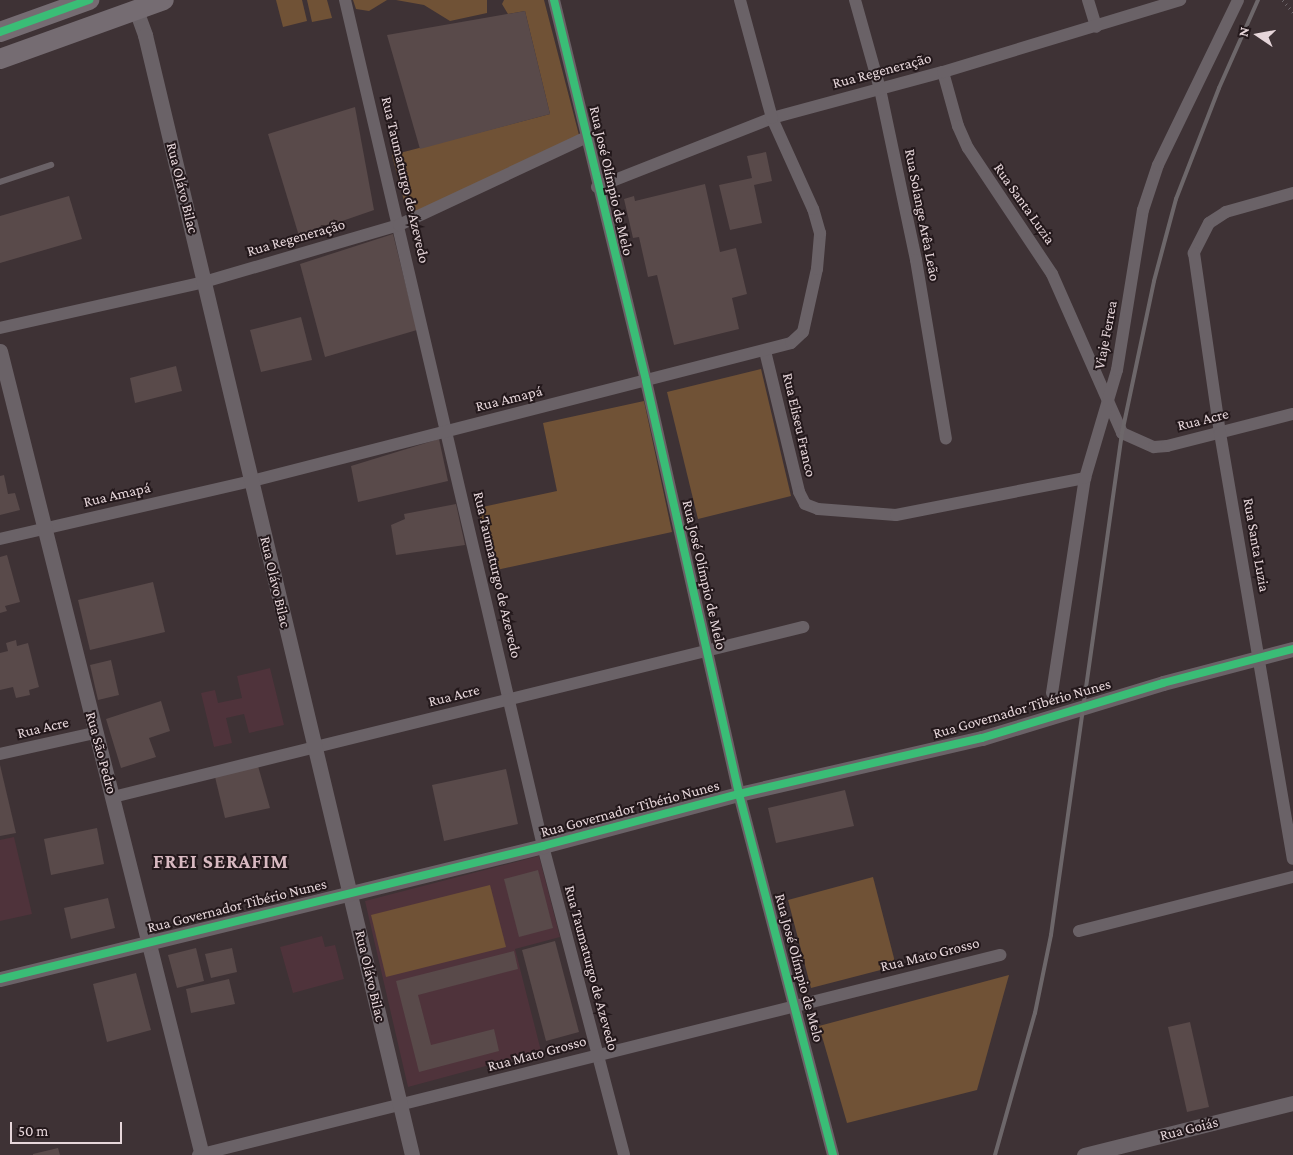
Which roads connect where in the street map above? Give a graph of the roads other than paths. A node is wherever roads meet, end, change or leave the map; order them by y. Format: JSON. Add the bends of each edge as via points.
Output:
{"nodes":[{"id":1,"x":89,"y":0,"type":"edge"},
{"id":2,"x":164,"y":0,"type":"edge"},
{"id":3,"x":345,"y":0,"type":"edge"},
{"id":4,"x":554,"y":0,"type":"edge"},
{"id":5,"x":740,"y":0,"type":"edge"},
{"id":6,"x":855,"y":0,"type":"edge"},
{"id":7,"x":1088,"y":0,"type":"edge"},
{"id":8,"x":1180,"y":0,"type":"edge"},
{"id":9,"x":1238,"y":0,"type":"edge"},
{"id":10,"x":136,"y":10,"type":"junction"},
{"id":11,"x":1096,"y":27,"type":"junction"},
{"id":12,"x":0,"y":32,"type":"edge"},
{"id":13,"x":0,"y":59,"type":"edge"},
{"id":14,"x":943,"y":72,"type":"junction"},
{"id":15,"x":880,"y":89,"type":"junction"},
{"id":16,"x":772,"y":118,"type":"junction"},
{"id":17,"x":587,"y":137,"type":"junction"},
{"id":18,"x":51,"y":165,"type":"dead end"},
{"id":19,"x":0,"y":182,"type":"edge"},
{"id":20,"x":598,"y":187,"type":"junction"},
{"id":21,"x":1293,"y":193,"type":"edge"},
{"id":22,"x":400,"y":225,"type":"junction"},
{"id":23,"x":204,"y":282,"type":"junction"},
{"id":24,"x":0,"y":328,"type":"edge"},
{"id":25,"x":0,"y":351,"type":"edge"},
{"id":26,"x":765,"y":351,"type":"junction"},
{"id":27,"x":646,"y":381,"type":"junction"},
{"id":28,"x":1106,"y":402,"type":"junction"},
{"id":29,"x":1293,"y":414,"type":"edge"},
{"id":30,"x":447,"y":432,"type":"junction"},
{"id":31,"x":1122,"y":433,"type":"joint"},
{"id":32,"x":1220,"y":433,"type":"junction"},
{"id":33,"x":946,"y":439,"type":"dead end"},
{"id":34,"x":1084,"y":478,"type":"junction"},
{"id":35,"x":252,"y":482,"type":"junction"},
{"id":36,"x":46,"y":528,"type":"junction"},
{"id":37,"x":0,"y":539,"type":"edge"},
{"id":38,"x":803,"y":627,"type":"dead end"},
{"id":39,"x":1293,"y":649,"type":"edge"},
{"id":40,"x":706,"y":650,"type":"junction"},
{"id":41,"x":1258,"y":658,"type":"junction"},
{"id":42,"x":1052,"y":693,"type":"dead end"},
{"id":43,"x":509,"y":698,"type":"junction"},
{"id":44,"x":94,"y":733,"type":"junction"},
{"id":45,"x":315,"y":748,"type":"junction"},
{"id":46,"x":0,"y":754,"type":"edge"},
{"id":47,"x":739,"y":794,"type":"junction"},
{"id":48,"x":113,"y":797,"type":"junction"},
{"id":49,"x":543,"y":846,"type":"junction"},
{"id":50,"x":1293,"y":859,"type":"edge"},
{"id":51,"x":1293,"y":877,"type":"edge"},
{"id":52,"x":351,"y":891,"type":"junction"},
{"id":53,"x":1079,"y":931,"type":"dead end"},
{"id":54,"x":150,"y":943,"type":"junction"},
{"id":55,"x":1000,"y":954,"type":"dead end"},
{"id":56,"x":0,"y":979,"type":"edge"},
{"id":57,"x":794,"y":1006,"type":"junction"},
{"id":58,"x":597,"y":1054,"type":"junction"},
{"id":59,"x":1293,"y":1102,"type":"edge"},
{"id":60,"x":401,"y":1105,"type":"junction"},
{"id":61,"x":201,"y":1155,"type":"edge"},
{"id":62,"x":412,"y":1155,"type":"edge"},
{"id":63,"x":624,"y":1155,"type":"edge"},
{"id":64,"x":833,"y":1155,"type":"edge"},
{"id":65,"x":1084,"y":1155,"type":"edge"}],
"edges":[{"from":1,"to":12,"type":"main road"},
{"from":2,"to":10,"type":"main road"},
{"from":3,"to":22,"type":"street","name":"Rua Taumaturgo de Azevedo"},
{"from":4,"to":17,"type":"street","name":"Rua José Olímpio de Melo"},
{"from":5,"to":16,"type":"street"},
{"from":6,"to":15,"type":"street","name":"Rua Solange Arêa Leão"},
{"from":7,"to":11,"type":"street"},
{"from":8,"to":11,"type":"street","name":"Rua Regeneração"},
{"from":9,"to":28,"type":"street","name":"Viaje Ferrea","via":[[1158,165],[1143,210],[1126,325]]},
{"from":10,"to":13,"type":"main road"},
{"from":10,"to":23,"type":"street","name":"Rua Olávo Bilac","via":[[145,35]]},
{"from":11,"to":14,"type":"street","name":"Rua Regeneração"},
{"from":14,"to":15,"type":"street","name":"Rua Regeneração"},
{"from":14,"to":28,"type":"street","name":"Rua Santa Luzia","via":[[958,126],[968,148],[1052,274],[1084,340]]},
{"from":15,"to":16,"type":"street","name":"Rua Regeneração"},
{"from":15,"to":33,"type":"street","name":"Rua Solange Arêa Leão","via":[[916,260]]},
{"from":16,"to":20,"type":"street","name":"Rua Regeneração"},
{"from":16,"to":26,"type":"street","name":"Rua Amapá","via":[[813,209],[820,233],[817,269],[803,332],[791,343]]},
{"from":17,"to":20,"type":"street","name":"Rua José Olímpio de Melo"},
{"from":17,"to":22,"type":"street","name":"Rua Regeneração"},
{"from":18,"to":19,"type":"lane"},
{"from":20,"to":27,"type":"street","name":"Rua José Olímpio de Melo"},
{"from":21,"to":32,"type":"street","name":"Rua Santa Luzia","via":[[1226,212],[1209,222],[1194,253]]},
{"from":22,"to":23,"type":"street","name":"Rua Regeneração"},
{"from":22,"to":30,"type":"street","name":"Rua Taumaturgo de Azevedo"},
{"from":23,"to":24,"type":"street","name":"Rua Regeneração"},
{"from":23,"to":35,"type":"street","name":"Rua Olávo Bilac"},
{"from":25,"to":36,"type":"street","name":"Rua São Pedro"},
{"from":26,"to":27,"type":"street","name":"Rua Amapá"},
{"from":26,"to":34,"type":"street","name":"Rua Eliseu Franco","via":[[788,450],[805,504],[818,509],[896,515]]},
{"from":27,"to":30,"type":"street","name":"Rua Amapá"},
{"from":27,"to":40,"type":"street","name":"Rua José Olímpio de Melo"},
{"from":28,"to":31,"type":"street","name":"Rua Santa Luzia"},
{"from":28,"to":34,"type":"street","name":"Viaje Ferrea"},
{"from":29,"to":32,"type":"street","name":"Rua Acre"},
{"from":30,"to":35,"type":"street","name":"Rua Amapá"},
{"from":30,"to":43,"type":"street","name":"Rua Taumaturgo de Azevedo"},
{"from":31,"to":32,"type":"street","name":"Rua Acre","via":[[1154,447]]},
{"from":32,"to":41,"type":"street","name":"Rua Santa Luzia"},
{"from":34,"to":42,"type":"street","name":"Viaje Ferrea"},
{"from":35,"to":36,"type":"street","name":"Rua Amapá"},
{"from":35,"to":45,"type":"street","name":"Rua Olávo Bilac"},
{"from":36,"to":37,"type":"street","name":"Rua Amapá"},
{"from":36,"to":44,"type":"street","name":"Rua São Pedro"},
{"from":38,"to":40,"type":"street","name":"Rua Acre"},
{"from":39,"to":41,"type":"street","name":"Rua Governador Tibério Nunes"},
{"from":40,"to":43,"type":"street","name":"Rua Acre"},
{"from":40,"to":47,"type":"street","name":"Rua José Olímpio de Melo"},
{"from":41,"to":47,"type":"street","name":"Rua Governador Tibério Nunes","via":[[982,738]]},
{"from":41,"to":50,"type":"street","name":"Rua Santa Luzia"},
{"from":43,"to":45,"type":"street","name":"Rua Acre"},
{"from":43,"to":49,"type":"street","name":"Rua Taumaturgo de Azevedo"},
{"from":44,"to":46,"type":"street","name":"Rua Acre"},
{"from":44,"to":48,"type":"street","name":"Rua São Pedro"},
{"from":45,"to":48,"type":"street","name":"Rua Acre"},
{"from":45,"to":52,"type":"street","name":"Rua Olávo Bilac"},
{"from":47,"to":49,"type":"street","name":"Rua Governador Tibério Nunes"},
{"from":47,"to":57,"type":"street","name":"Rua José Olímpio de Melo"},
{"from":48,"to":54,"type":"street","name":"Rua São Pedro"},
{"from":49,"to":52,"type":"street","name":"Rua Governador Tibério Nunes"},
{"from":49,"to":58,"type":"street","name":"Rua Taumaturgo de Azevedo"},
{"from":51,"to":53,"type":"street"},
{"from":52,"to":54,"type":"street","name":"Rua Governador Tibério Nunes"},
{"from":52,"to":60,"type":"street","name":"Rua Olávo Bilac"},
{"from":54,"to":56,"type":"street","name":"Rua Governador Tibério Nunes"},
{"from":54,"to":61,"type":"street","name":"Rua São Pedro"},
{"from":55,"to":57,"type":"street","name":"Rua Mato Grosso"},
{"from":57,"to":58,"type":"street","name":"Rua Mato Grosso"},
{"from":57,"to":64,"type":"street","name":"Rua José Olímpio de Melo"},
{"from":58,"to":60,"type":"street","name":"Rua Mato Grosso"},
{"from":58,"to":63,"type":"street","name":"Rua Taumaturgo de Azevedo"},
{"from":59,"to":65,"type":"street","name":"Rua Goiás"},
{"from":60,"to":61,"type":"street","name":"Rua Mato Grosso"},
{"from":60,"to":62,"type":"street","name":"Rua Olávo Bilac"}]}
